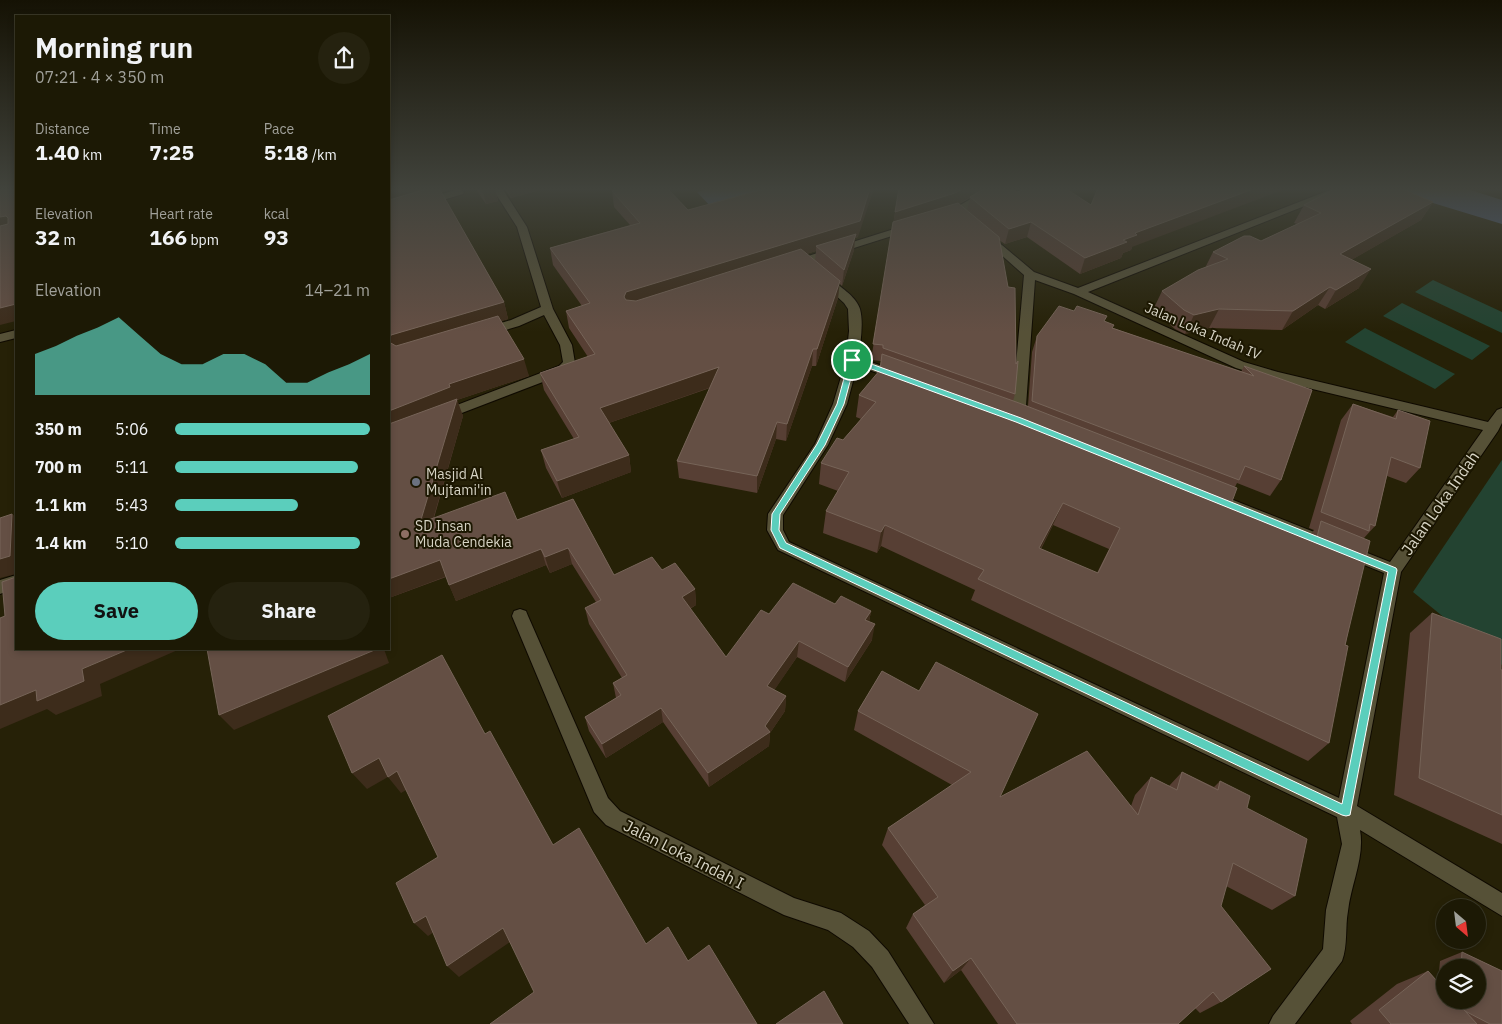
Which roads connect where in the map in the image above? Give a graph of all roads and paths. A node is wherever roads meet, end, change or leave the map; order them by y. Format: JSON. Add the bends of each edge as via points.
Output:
{"nodes":[{"id":1,"x":525,"y":236,"type":"edge"},
{"id":2,"x":884,"y":236,"type":"edge"},
{"id":3,"x":985,"y":236,"type":"edge"},
{"id":4,"x":1222,"y":236,"type":"edge"},
{"id":5,"x":804,"y":261,"type":"junction"},
{"id":6,"x":785,"y":267,"type":"edge"},
{"id":7,"x":1030,"y":274,"type":"junction"},
{"id":8,"x":1078,"y":292,"type":"junction"},
{"id":9,"x":547,"y":309,"type":"junction"},
{"id":10,"x":15,"y":334,"type":"edge"},
{"id":11,"x":477,"y":335,"type":"edge"},
{"id":12,"x":0,"y":338,"type":"edge"},
{"id":13,"x":852,"y":360,"type":"junction"},
{"id":14,"x":908,"y":380,"type":"edge"},
{"id":15,"x":1000,"y":413,"type":"edge"},
{"id":16,"x":1502,"y":413,"type":"edge"},
{"id":17,"x":426,"y":423,"type":"edge"},
{"id":18,"x":1493,"y":428,"type":"junction"},
{"id":19,"x":1201,"y":493,"type":"edge"},
{"id":20,"x":1393,"y":570,"type":"junction"},
{"id":21,"x":15,"y":581,"type":"edge"},
{"id":22,"x":0,"y":587,"type":"edge"},
{"id":23,"x":520,"y":616,"type":"dead end"},
{"id":24,"x":1346,"y":811,"type":"junction"},
{"id":25,"x":1502,"y":904,"type":"edge"},
{"id":26,"x":922,"y":1024,"type":"edge"},
{"id":27,"x":1281,"y":1024,"type":"edge"}],
"edges":[{"from":1,"to":9,"type":"street"},
{"from":2,"to":5,"type":"street"},
{"from":3,"to":7,"type":"street","name":"Jalan Loka Indah IV"},
{"from":4,"to":8,"type":"street"},
{"from":5,"to":6,"type":"street"},
{"from":5,"to":13,"type":"street","via":[[854,309]]},
{"from":7,"to":8,"type":"street","name":"Jalan Loka Indah IV"},
{"from":7,"to":15,"type":"street","via":[[1023,422]]},
{"from":8,"to":18,"type":"street","name":"Jalan Loka Indah IV","via":[[1248,368]]},
{"from":9,"to":11,"type":"street"},
{"from":9,"to":17,"type":"street","via":[[570,355],[564,369]]},
{"from":10,"to":12,"type":"street"},
{"from":13,"to":14,"type":"street"},
{"from":13,"to":24,"type":"street","via":[[840,404],[821,445],[776,514],[775,530],[783,546]]},
{"from":16,"to":18,"type":"street","name":"Jalan Loka Indah"},
{"from":18,"to":20,"type":"street","name":"Jalan Loka Indah"},
{"from":19,"to":20,"type":"street"},
{"from":20,"to":24,"type":"street","name":"Jalan Loka Indah"},
{"from":21,"to":22,"type":"street"},
{"from":23,"to":26,"type":"street","name":"Jalan Loka Indah I","via":[[601,805],[613,818],[792,908],[834,921],[861,939],[880,959]]},
{"from":24,"to":25,"type":"street"},
{"from":24,"to":27,"type":"street","name":"Jalan Loka Indah","via":[[1352,844],[1337,910],[1334,953]]}]}
